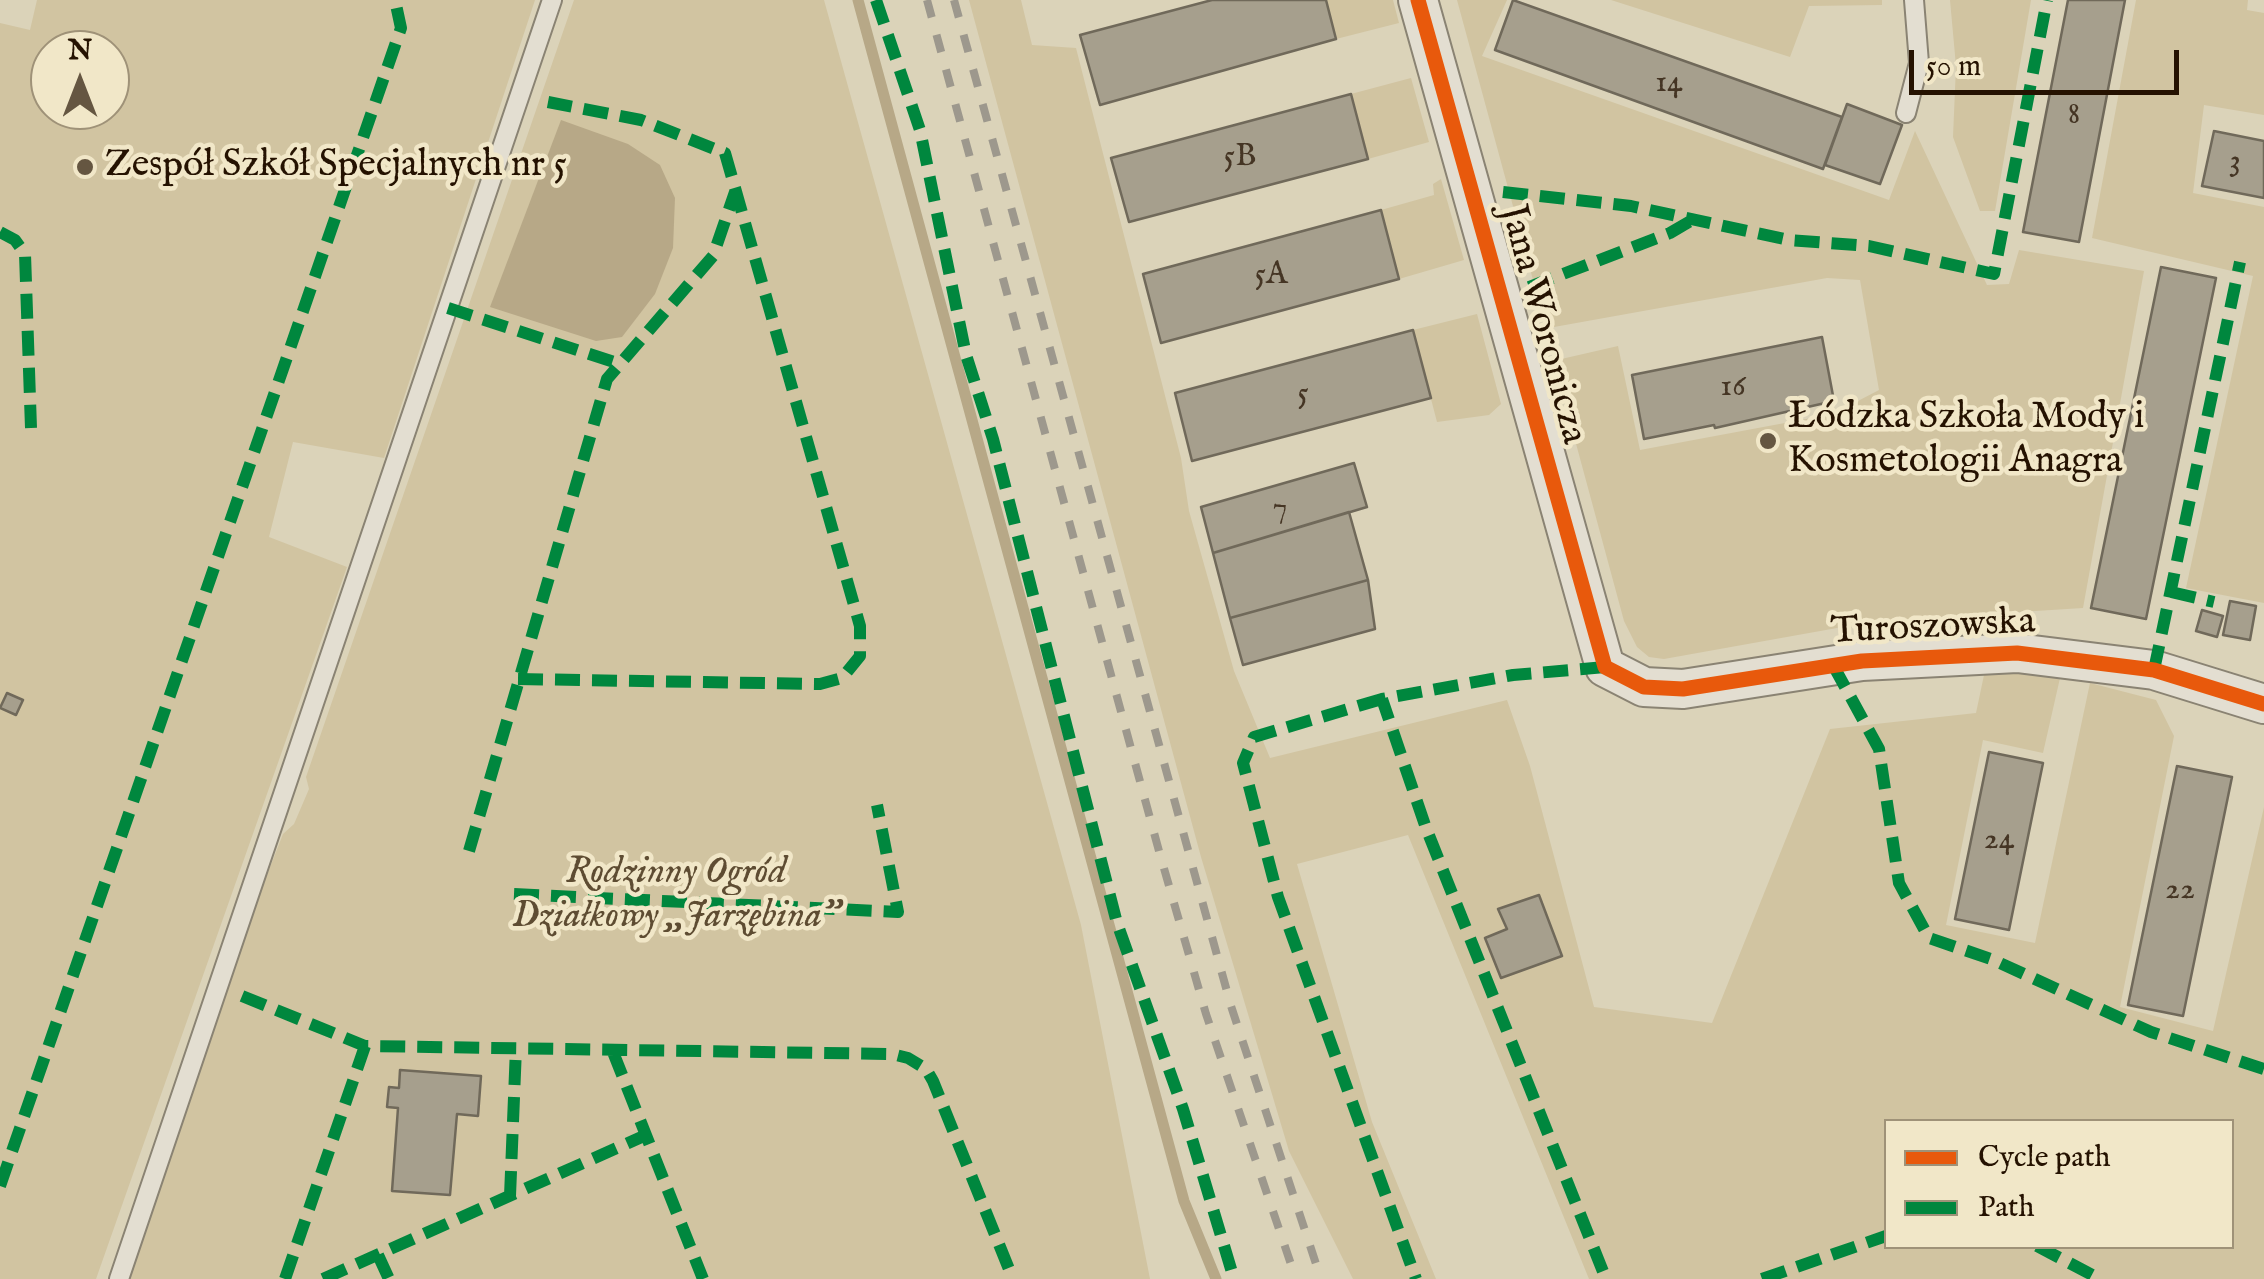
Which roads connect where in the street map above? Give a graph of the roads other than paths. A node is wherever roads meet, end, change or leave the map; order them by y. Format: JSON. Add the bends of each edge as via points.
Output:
{"nodes":[{"id":1,"x":552,"y":0,"type":"edge"},
{"id":2,"x":1418,"y":0,"type":"edge"},
{"id":3,"x":1914,"y":0,"type":"edge"},
{"id":4,"x":1906,"y":113,"type":"dead end"},
{"id":5,"x":1605,"y":667,"type":"joint"},
{"id":6,"x":2264,"y":704,"type":"edge"},
{"id":7,"x":119,"y":1279,"type":"edge"}],
"edges":[{"from":1,"to":7,"type":"lane"},
{"from":2,"to":5,"type":"street","name":"Jana Woronicza"},
{"from":3,"to":4,"type":"lane","via":[[1919,62]]},
{"from":5,"to":6,"type":"street","name":"Turoszowska","via":[[1644,687],[1683,689],[1862,661],[2031,654],[2154,670]]}]}
